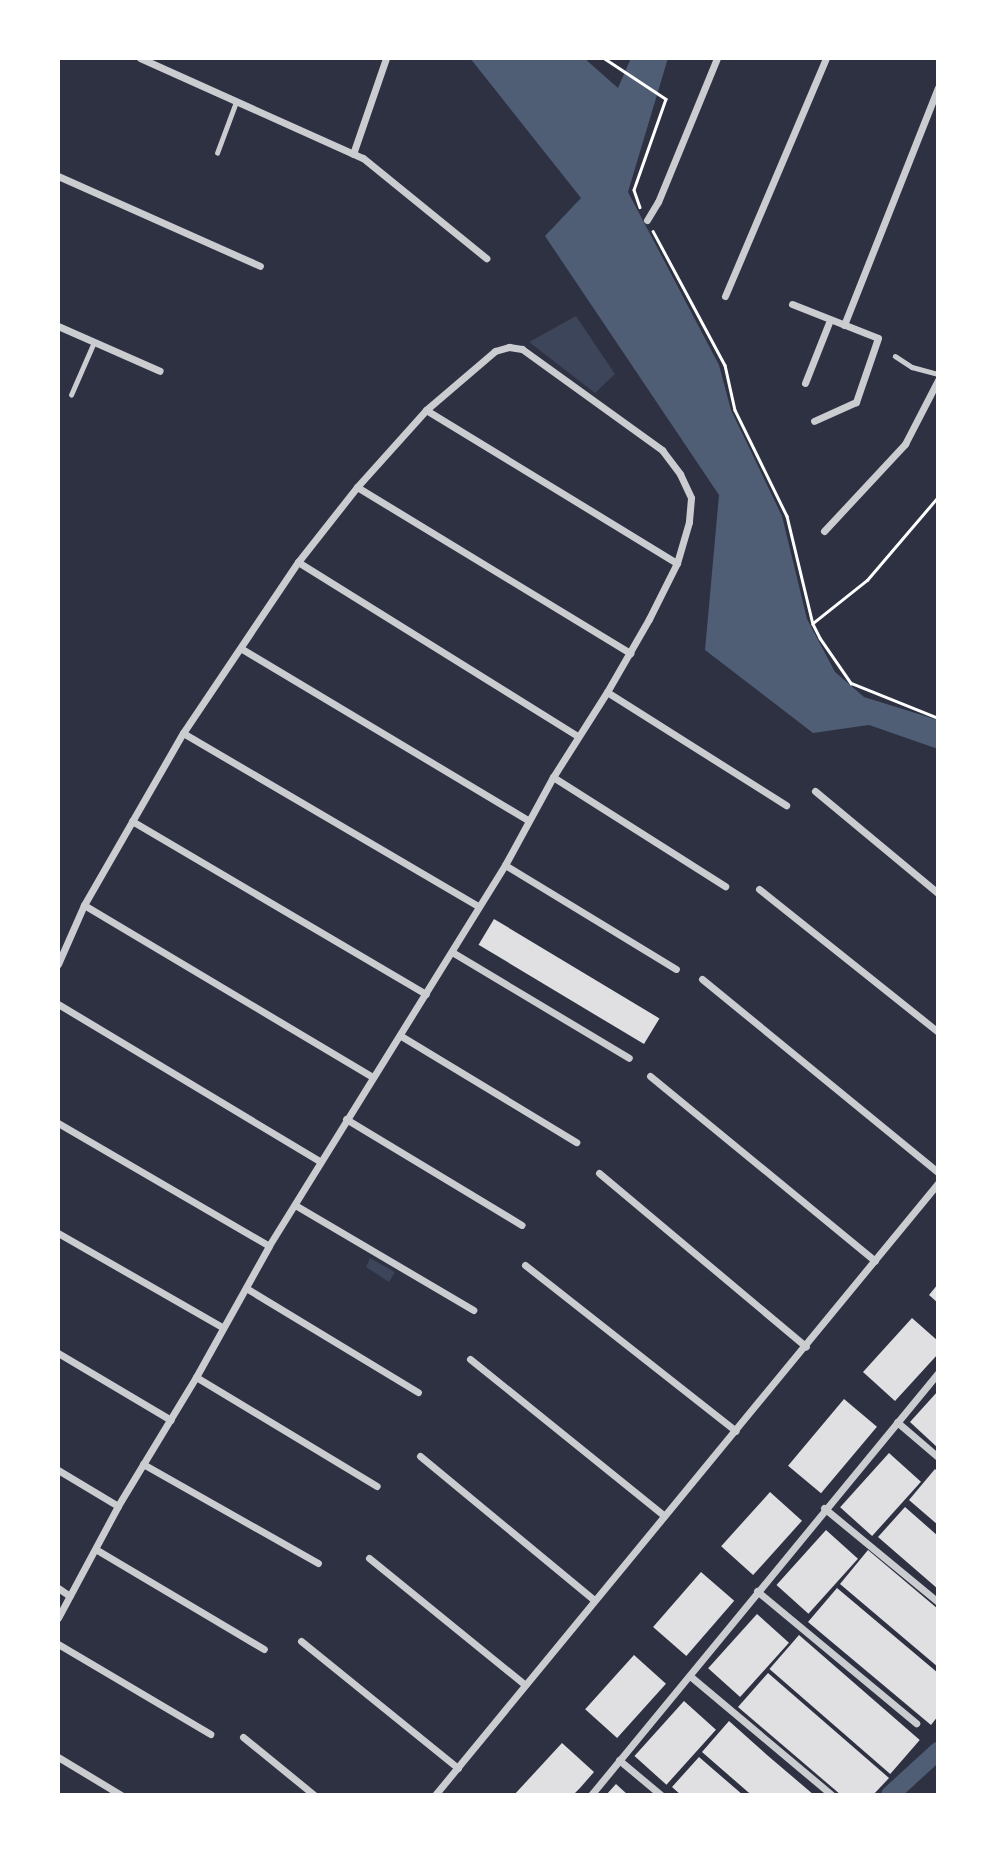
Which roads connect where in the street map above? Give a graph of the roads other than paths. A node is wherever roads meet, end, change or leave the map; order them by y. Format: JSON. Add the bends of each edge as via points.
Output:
{"nodes":[{"id":1,"x":140,"y":58,"type":"edge"},
{"id":2,"x":386,"y":58,"type":"edge"},
{"id":3,"x":718,"y":58,"type":"edge"},
{"id":4,"x":826,"y":58,"type":"edge"},
{"id":5,"x":938,"y":88,"type":"edge"},
{"id":6,"x":236,"y":101,"type":"junction"},
{"id":7,"x":217,"y":153,"type":"dead end"},
{"id":8,"x":354,"y":154,"type":"junction"},
{"id":9,"x":58,"y":176,"type":"edge"},
{"id":10,"x":647,"y":220,"type":"road end"},
{"id":11,"x":486,"y":258,"type":"dead end"},
{"id":12,"x":260,"y":266,"type":"dead end"},
{"id":13,"x":725,"y":296,"type":"dead end"},
{"id":14,"x":792,"y":304,"type":"dead end"},
{"id":15,"x":830,"y":320,"type":"junction"},
{"id":16,"x":844,"y":325,"type":"junction"},
{"id":17,"x":58,"y":326,"type":"edge"},
{"id":18,"x":94,"y":342,"type":"junction"},
{"id":19,"x":895,"y":356,"type":"dead end"},
{"id":20,"x":160,"y":371,"type":"dead end"},
{"id":21,"x":938,"y":374,"type":"edge"},
{"id":22,"x":938,"y":380,"type":"edge"},
{"id":23,"x":805,"y":383,"type":"dead end"},
{"id":24,"x":71,"y":395,"type":"dead end"},
{"id":25,"x":426,"y":410,"type":"junction"},
{"id":26,"x":814,"y":421,"type":"dead end"},
{"id":27,"x":357,"y":487,"type":"junction"},
{"id":28,"x":824,"y":531,"type":"dead end"},
{"id":29,"x":298,"y":562,"type":"junction"},
{"id":30,"x":677,"y":563,"type":"junction"},
{"id":31,"x":242,"y":649,"type":"junction"},
{"id":32,"x":630,"y":653,"type":"junction"},
{"id":33,"x":607,"y":692,"type":"junction"},
{"id":34,"x":183,"y":733,"type":"junction"},
{"id":35,"x":578,"y":736,"type":"junction"},
{"id":36,"x":553,"y":777,"type":"junction"},
{"id":37,"x":815,"y":791,"type":"dead end"},
{"id":38,"x":786,"y":805,"type":"dead end"},
{"id":39,"x":528,"y":820,"type":"junction"},
{"id":40,"x":132,"y":821,"type":"junction"},
{"id":41,"x":505,"y":865,"type":"junction"},
{"id":42,"x":725,"y":886,"type":"dead end"},
{"id":43,"x":759,"y":889,"type":"dead end"},
{"id":44,"x":938,"y":893,"type":"edge"},
{"id":45,"x":84,"y":905,"type":"junction"},
{"id":46,"x":478,"y":906,"type":"junction"},
{"id":47,"x":452,"y":952,"type":"junction"},
{"id":48,"x":58,"y":964,"type":"edge"},
{"id":49,"x":676,"y":969,"type":"dead end"},
{"id":50,"x":702,"y":979,"type":"dead end"},
{"id":51,"x":426,"y":995,"type":"junction"},
{"id":52,"x":58,"y":1004,"type":"edge"},
{"id":53,"x":938,"y":1032,"type":"edge"},
{"id":54,"x":401,"y":1036,"type":"junction"},
{"id":55,"x":629,"y":1058,"type":"dead end"},
{"id":56,"x":650,"y":1076,"type":"dead end"},
{"id":57,"x":372,"y":1077,"type":"junction"},
{"id":58,"x":346,"y":1119,"type":"junction"},
{"id":59,"x":58,"y":1123,"type":"edge"},
{"id":60,"x":576,"y":1142,"type":"dead end"},
{"id":61,"x":319,"y":1161,"type":"junction"},
{"id":62,"x":938,"y":1172,"type":"edge"},
{"id":63,"x":599,"y":1173,"type":"dead end"},
{"id":64,"x":938,"y":1183,"type":"edge"},
{"id":65,"x":295,"y":1205,"type":"junction"},
{"id":66,"x":522,"y":1225,"type":"dead end"},
{"id":67,"x":58,"y":1233,"type":"edge"},
{"id":68,"x":269,"y":1246,"type":"junction"},
{"id":69,"x":875,"y":1261,"type":"junction"},
{"id":70,"x":525,"y":1265,"type":"dead end"},
{"id":71,"x":246,"y":1288,"type":"junction"},
{"id":72,"x":473,"y":1310,"type":"dead end"},
{"id":73,"x":222,"y":1327,"type":"junction"},
{"id":74,"x":806,"y":1347,"type":"junction"},
{"id":75,"x":58,"y":1353,"type":"edge"},
{"id":76,"x":470,"y":1359,"type":"dead end"},
{"id":77,"x":938,"y":1373,"type":"edge"},
{"id":78,"x":196,"y":1377,"type":"junction"},
{"id":79,"x":418,"y":1392,"type":"dead end"},
{"id":80,"x":171,"y":1420,"type":"junction"},
{"id":81,"x":897,"y":1422,"type":"junction"},
{"id":82,"x":736,"y":1431,"type":"junction"},
{"id":83,"x":420,"y":1456,"type":"dead end"},
{"id":84,"x":938,"y":1457,"type":"edge"},
{"id":85,"x":143,"y":1464,"type":"junction"},
{"id":86,"x":58,"y":1470,"type":"edge"},
{"id":87,"x":377,"y":1486,"type":"dead end"},
{"id":88,"x":118,"y":1506,"type":"junction"},
{"id":89,"x":824,"y":1508,"type":"junction"},
{"id":90,"x":663,"y":1516,"type":"junction"},
{"id":91,"x":97,"y":1550,"type":"junction"},
{"id":92,"x":369,"y":1558,"type":"dead end"},
{"id":93,"x":318,"y":1563,"type":"dead end"},
{"id":94,"x":58,"y":1588,"type":"edge"},
{"id":95,"x":757,"y":1591,"type":"junction"},
{"id":96,"x":71,"y":1596,"type":"junction"},
{"id":97,"x":593,"y":1600,"type":"junction"},
{"id":98,"x":938,"y":1602,"type":"edge"},
{"id":99,"x":58,"y":1618,"type":"edge"},
{"id":100,"x":301,"y":1641,"type":"dead end"},
{"id":101,"x":58,"y":1644,"type":"edge"},
{"id":102,"x":264,"y":1649,"type":"dead end"},
{"id":103,"x":690,"y":1676,"type":"junction"},
{"id":104,"x":525,"y":1685,"type":"junction"},
{"id":105,"x":916,"y":1723,"type":"dead end"},
{"id":106,"x":210,"y":1734,"type":"dead end"},
{"id":107,"x":243,"y":1737,"type":"dead end"},
{"id":108,"x":58,"y":1757,"type":"edge"},
{"id":109,"x":619,"y":1760,"type":"junction"},
{"id":110,"x":458,"y":1768,"type":"junction"},
{"id":111,"x":121,"y":1795,"type":"edge"},
{"id":112,"x":314,"y":1795,"type":"edge"},
{"id":113,"x":435,"y":1795,"type":"edge"},
{"id":114,"x":591,"y":1795,"type":"edge"},
{"id":115,"x":662,"y":1795,"type":"edge"},
{"id":116,"x":832,"y":1795,"type":"edge"}],
"edges":[{"from":1,"to":6,"type":"street"},
{"from":2,"to":8,"type":"street"},
{"from":3,"to":10,"type":"street"},
{"from":4,"to":13,"type":"street"},
{"from":5,"to":16,"type":"street"},
{"from":6,"to":7,"type":"lane"},
{"from":6,"to":8,"type":"street"},
{"from":8,"to":11,"type":"street","via":[[394,180]]},
{"from":9,"to":12,"type":"street"},
{"from":14,"to":15,"type":"street"},
{"from":15,"to":16,"type":"street"},
{"from":15,"to":23,"type":"street"},
{"from":16,"to":26,"type":"street","via":[[878,338],[856,402]]},
{"from":17,"to":18,"type":"street"},
{"from":18,"to":20,"type":"street"},
{"from":18,"to":24,"type":"lane"},
{"from":19,"to":21,"type":"lane","via":[[912,367]]},
{"from":22,"to":28,"type":"street","via":[[905,444]]},
{"from":25,"to":27,"type":"street"},
{"from":25,"to":30,"type":"street"},
{"from":25,"to":30,"type":"street","via":[[495,351],[522,349],[662,450],[680,474],[691,498]]},
{"from":27,"to":29,"type":"street"},
{"from":27,"to":32,"type":"street"},
{"from":29,"to":31,"type":"street"},
{"from":29,"to":35,"type":"street"},
{"from":30,"to":32,"type":"street"},
{"from":31,"to":34,"type":"street"},
{"from":31,"to":39,"type":"street"},
{"from":32,"to":33,"type":"street"},
{"from":33,"to":35,"type":"street"},
{"from":33,"to":38,"type":"street"},
{"from":34,"to":40,"type":"street"},
{"from":34,"to":46,"type":"street"},
{"from":35,"to":36,"type":"street"},
{"from":36,"to":39,"type":"street"},
{"from":36,"to":42,"type":"street"},
{"from":37,"to":44,"type":"street"},
{"from":39,"to":41,"type":"street"},
{"from":40,"to":45,"type":"street"},
{"from":40,"to":51,"type":"street"},
{"from":41,"to":46,"type":"street"},
{"from":41,"to":49,"type":"street"},
{"from":43,"to":53,"type":"street"},
{"from":45,"to":48,"type":"street"},
{"from":45,"to":57,"type":"street"},
{"from":46,"to":47,"type":"street"},
{"from":47,"to":51,"type":"street"},
{"from":47,"to":55,"type":"street"},
{"from":50,"to":62,"type":"street"},
{"from":51,"to":54,"type":"street"},
{"from":52,"to":61,"type":"street"},
{"from":54,"to":57,"type":"street"},
{"from":54,"to":60,"type":"street"},
{"from":56,"to":69,"type":"street"},
{"from":57,"to":58,"type":"street"},
{"from":58,"to":61,"type":"street"},
{"from":58,"to":66,"type":"street"},
{"from":59,"to":68,"type":"street"},
{"from":61,"to":65,"type":"street"},
{"from":63,"to":74,"type":"street"},
{"from":64,"to":69,"type":"street"},
{"from":65,"to":68,"type":"street"},
{"from":65,"to":72,"type":"street"},
{"from":67,"to":73,"type":"street"},
{"from":68,"to":71,"type":"street"},
{"from":69,"to":74,"type":"street"},
{"from":70,"to":82,"type":"street"},
{"from":71,"to":73,"type":"street"},
{"from":71,"to":79,"type":"street"},
{"from":73,"to":78,"type":"street"},
{"from":74,"to":82,"type":"street"},
{"from":75,"to":80,"type":"street"},
{"from":76,"to":90,"type":"street"},
{"from":77,"to":81,"type":"street"},
{"from":78,"to":80,"type":"street"},
{"from":78,"to":87,"type":"street"},
{"from":80,"to":85,"type":"street"},
{"from":81,"to":84,"type":"street"},
{"from":81,"to":89,"type":"street"},
{"from":82,"to":90,"type":"street"},
{"from":83,"to":97,"type":"street"},
{"from":85,"to":88,"type":"street"},
{"from":85,"to":93,"type":"street"},
{"from":86,"to":88,"type":"street"},
{"from":88,"to":91,"type":"street"},
{"from":89,"to":95,"type":"street"},
{"from":89,"to":98,"type":"street"},
{"from":90,"to":97,"type":"street"},
{"from":91,"to":96,"type":"street"},
{"from":91,"to":102,"type":"street"},
{"from":92,"to":104,"type":"street"},
{"from":94,"to":96,"type":"street"},
{"from":95,"to":103,"type":"street"},
{"from":95,"to":105,"type":"street"},
{"from":96,"to":99,"type":"street"},
{"from":97,"to":104,"type":"street"},
{"from":100,"to":110,"type":"street"},
{"from":101,"to":106,"type":"street"},
{"from":103,"to":109,"type":"street"},
{"from":103,"to":116,"type":"street"},
{"from":104,"to":110,"type":"street"},
{"from":107,"to":112,"type":"street"},
{"from":108,"to":111,"type":"street"},
{"from":109,"to":114,"type":"street"},
{"from":109,"to":115,"type":"street"},
{"from":110,"to":113,"type":"street"}]}
